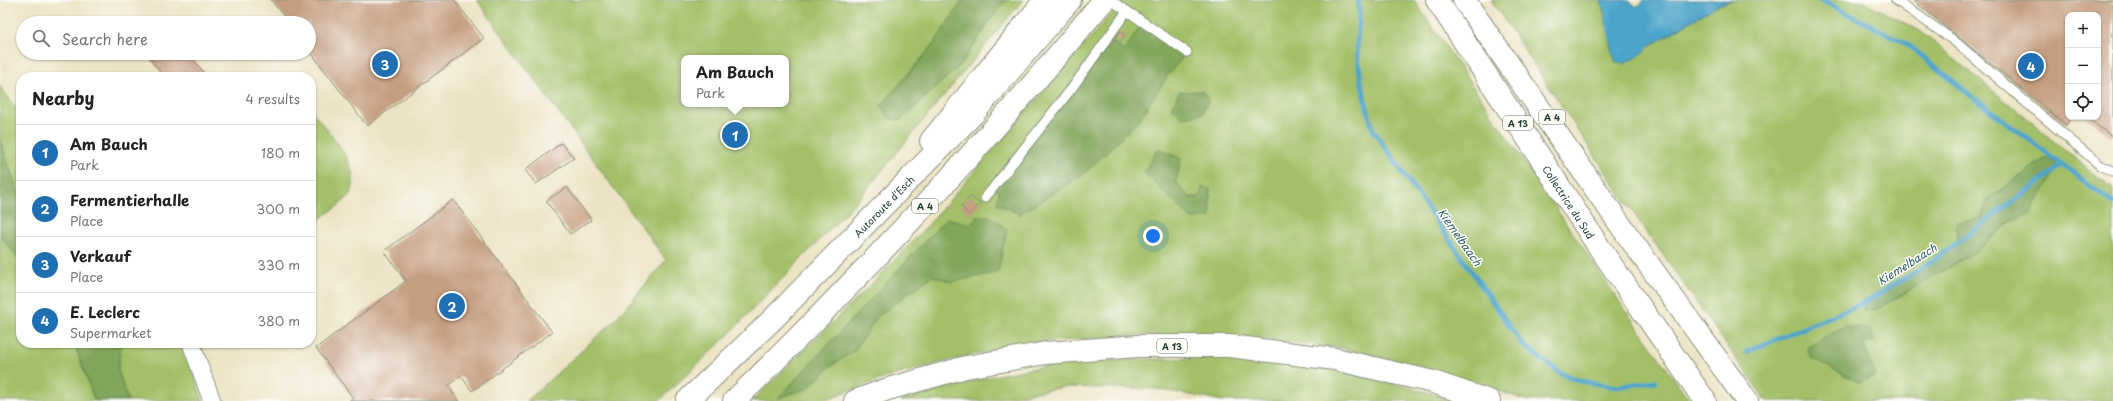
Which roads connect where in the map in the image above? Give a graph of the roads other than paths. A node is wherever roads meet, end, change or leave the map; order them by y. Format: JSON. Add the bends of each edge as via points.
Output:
{"nodes":[{"id":1,"x":1045,"y":0,"type":"edge"},
{"id":2,"x":1070,"y":0,"type":"edge"},
{"id":3,"x":1104,"y":0,"type":"edge"},
{"id":4,"x":1110,"y":0,"type":"edge"},
{"id":5,"x":1437,"y":0,"type":"edge"},
{"id":6,"x":1464,"y":0,"type":"edge"},
{"id":7,"x":1479,"y":0,"type":"edge"},
{"id":8,"x":1896,"y":0,"type":"edge"},
{"id":9,"x":1127,"y":11,"type":"junction"},
{"id":10,"x":1186,"y":52,"type":"dead end"},
{"id":11,"x":2113,"y":170,"type":"edge"},
{"id":12,"x":985,"y":198,"type":"dead end"},
{"id":13,"x":1626,"y":233,"type":"junction"},
{"id":14,"x":854,"y":237,"type":"junction"},
{"id":15,"x":194,"y":348,"type":"edge"},
{"id":16,"x":212,"y":401,"type":"edge"},
{"id":17,"x":687,"y":401,"type":"edge"},
{"id":18,"x":734,"y":401,"type":"edge"},
{"id":19,"x":855,"y":401,"type":"edge"},
{"id":20,"x":1488,"y":401,"type":"edge"},
{"id":21,"x":1705,"y":401,"type":"edge"},
{"id":22,"x":1747,"y":401,"type":"edge"}],
"edges":[{"from":1,"to":14,"type":"highway","number":"A 4"},
{"from":2,"to":14,"type":"highway","name":"Autoroute d'Esch","number":"A 4","via":[[973,114]]},
{"from":3,"to":18,"type":"highway","number":"A 4","via":[[918,214],[791,346]]},
{"from":4,"to":9,"type":"lane"},
{"from":5,"to":21,"type":"highway","name":"Collectrice du Sud","number":"A 13","via":[[1599,247]]},
{"from":6,"to":13,"type":"highway","number":"A 4"},
{"from":7,"to":13,"type":"highway","number":"A 4"},
{"from":8,"to":11,"type":"lane","via":[[1953,40],[2101,166]]},
{"from":9,"to":10,"type":"lane"},
{"from":9,"to":12,"type":"lane","via":[[1072,88]]},
{"from":13,"to":22,"type":"highway"},
{"from":14,"to":17,"type":"highway","name":"Autoroute d'Esch","number":"A 4"},
{"from":15,"to":16,"type":"street"},
{"from":19,"to":20,"type":"highway","number":"A 13","via":[[966,367],[1046,353],[1138,346],[1229,346],[1335,360],[1434,382]]}]}
